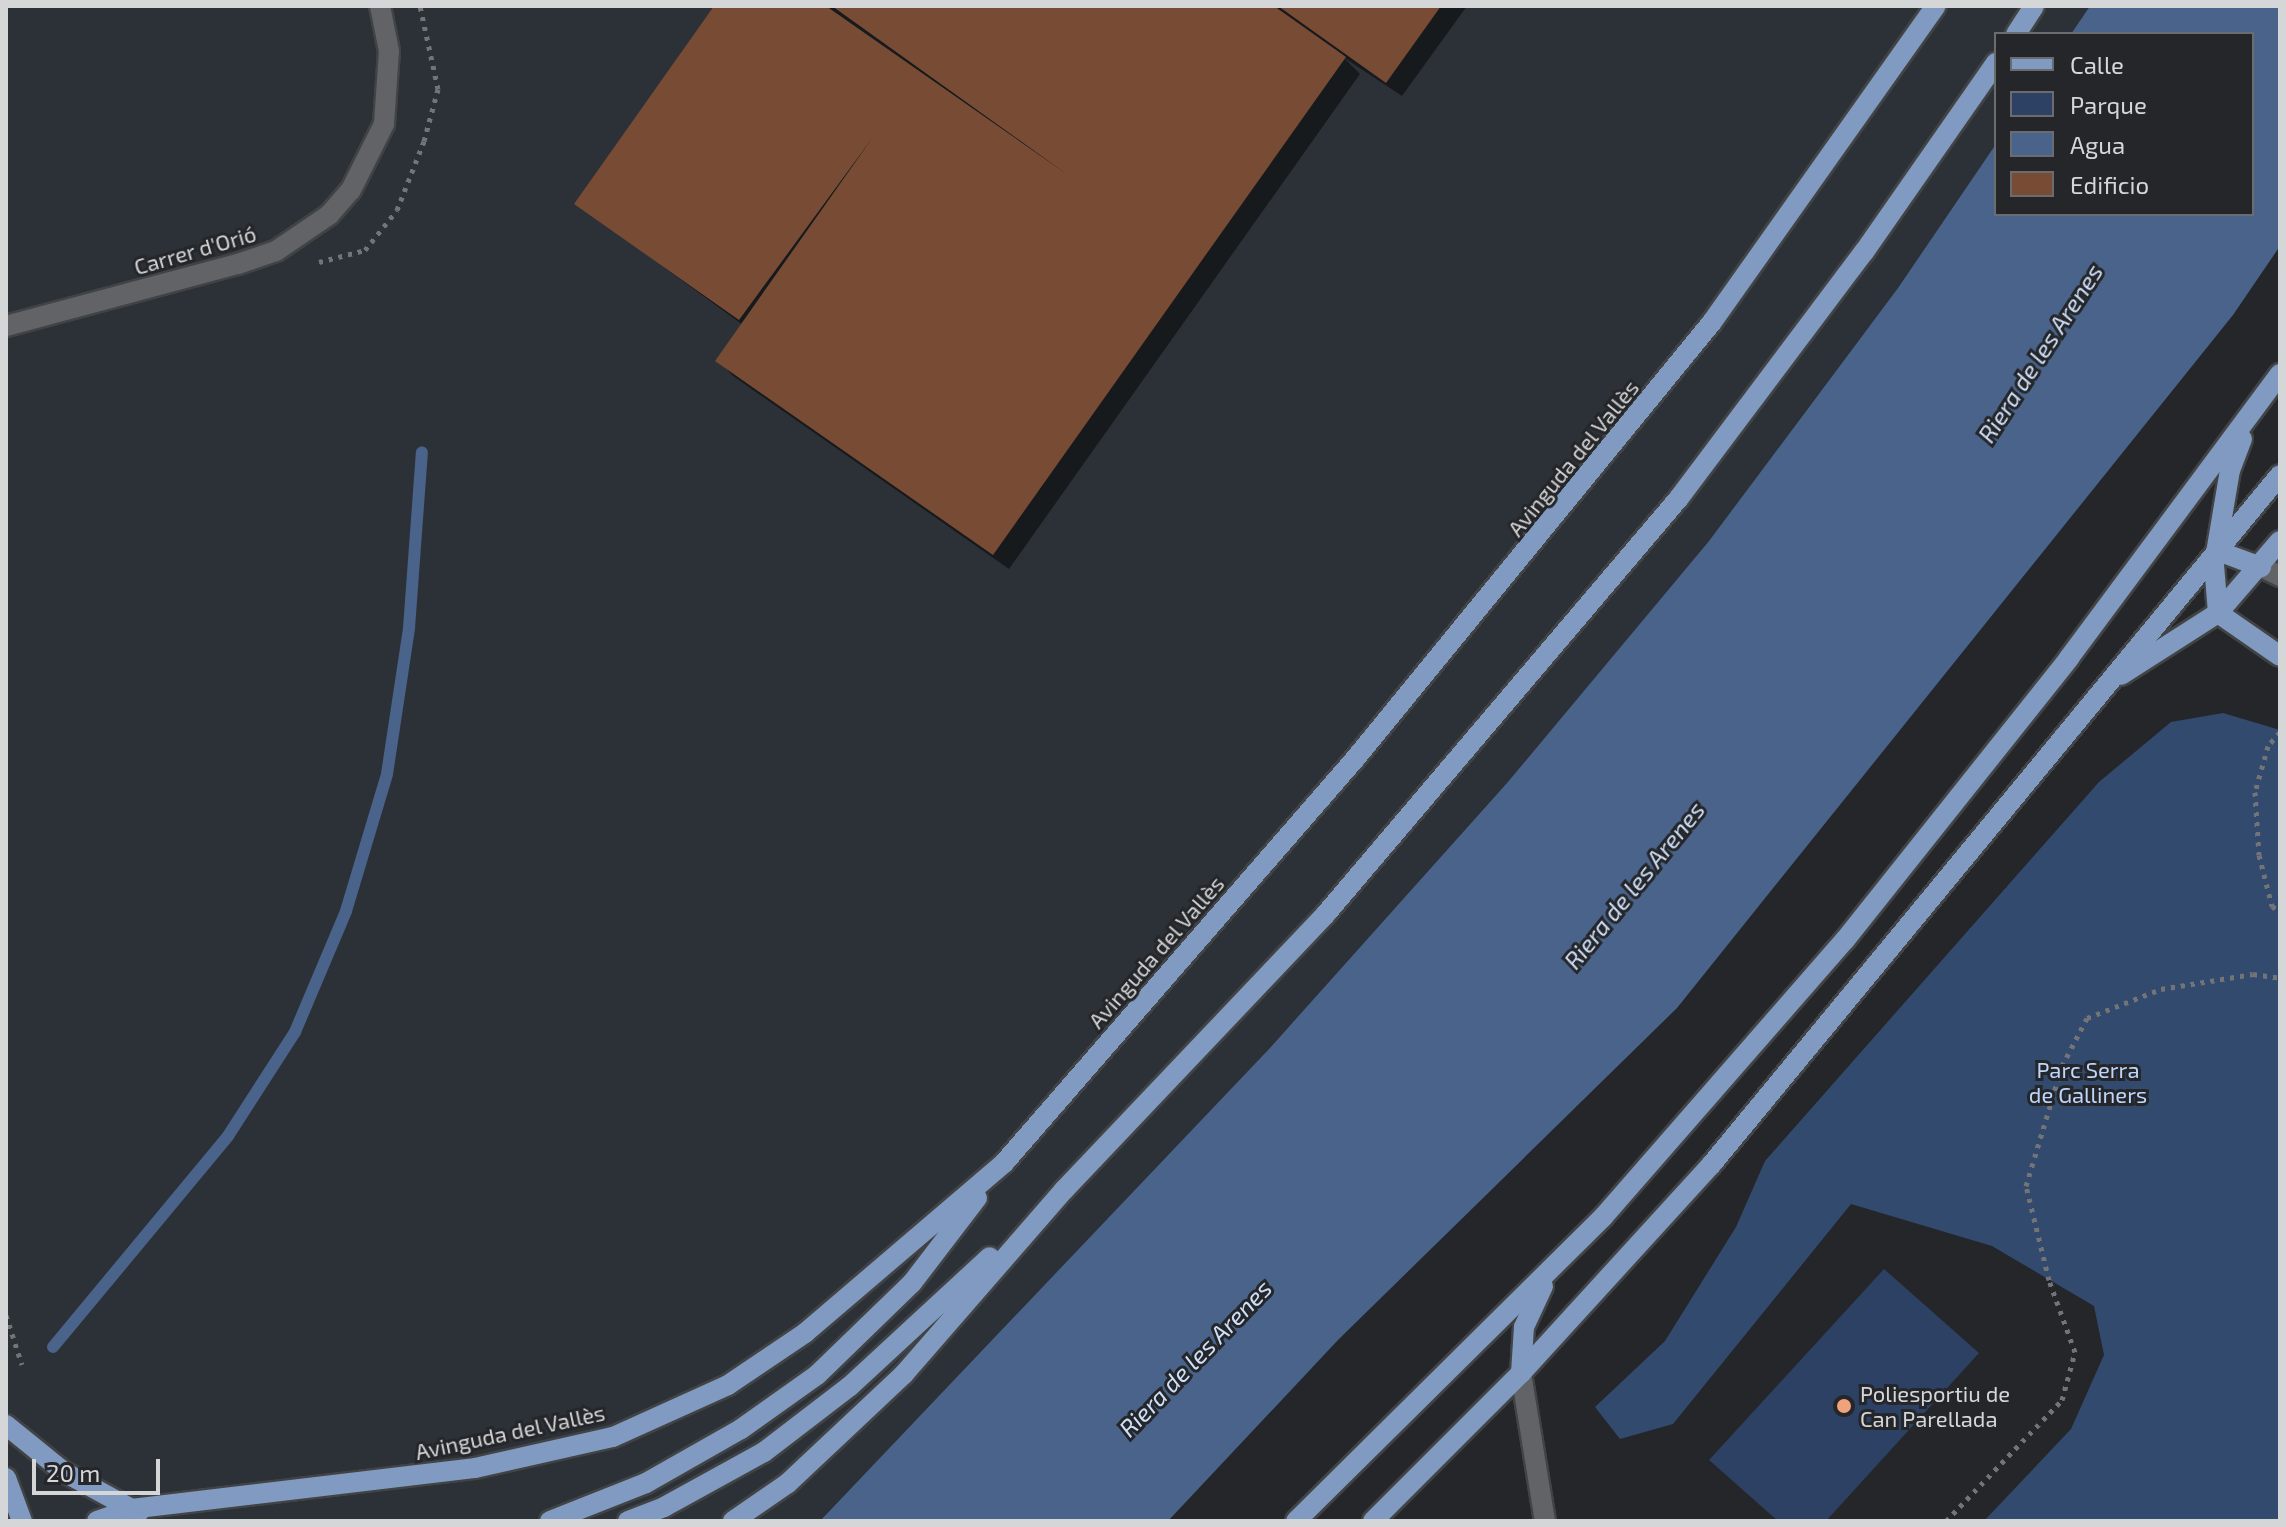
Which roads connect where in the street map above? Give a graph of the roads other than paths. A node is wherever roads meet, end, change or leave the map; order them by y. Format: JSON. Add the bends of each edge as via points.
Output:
{"nodes":[{"id":1,"x":380,"y":6,"type":"edge"},
{"id":2,"x":1936,"y":6,"type":"edge"},
{"id":3,"x":2034,"y":6,"type":"edge"},
{"id":4,"x":2017,"y":32,"type":"edge"},
{"id":5,"x":1994,"y":66,"type":"edge"},
{"id":6,"x":6,"y":326,"type":"edge"},
{"id":7,"x":2280,"y":374,"type":"edge"},
{"id":8,"x":2251,"y":417,"type":"junction"},
{"id":9,"x":2280,"y":475,"type":"edge"},
{"id":10,"x":2280,"y":541,"type":"edge"},
{"id":11,"x":2218,"y":551,"type":"junction"},
{"id":12,"x":2271,"y":572,"type":"edge"},
{"id":13,"x":2218,"y":613,"type":"junction"},
{"id":14,"x":2280,"y":656,"type":"edge"},
{"id":15,"x":2111,"y":681,"type":"junction"},
{"id":16,"x":1004,"y":1163,"type":"junction"},
{"id":17,"x":1064,"y":1190,"type":"junction"},
{"id":18,"x":1552,"y":1268,"type":"junction"},
{"id":19,"x":1521,"y":1373,"type":"junction"},
{"id":20,"x":6,"y":1425,"type":"edge"},
{"id":21,"x":6,"y":1478,"type":"edge"},
{"id":22,"x":131,"y":1509,"type":"junction"},
{"id":23,"x":22,"y":1521,"type":"edge"},
{"id":24,"x":97,"y":1521,"type":"edge"},
{"id":25,"x":105,"y":1521,"type":"edge"},
{"id":26,"x":152,"y":1521,"type":"edge"},
{"id":27,"x":550,"y":1521,"type":"edge"},
{"id":28,"x":628,"y":1521,"type":"edge"},
{"id":29,"x":733,"y":1521,"type":"edge"},
{"id":30,"x":1296,"y":1521,"type":"edge"},
{"id":31,"x":1373,"y":1521,"type":"edge"},
{"id":32,"x":1545,"y":1521,"type":"edge"}],
"edges":[{"from":1,"to":6,"type":"street","name":"Carrer d'Orió","via":[[389,51],[384,124],[365,166],[329,215],[276,251]]},
{"from":2,"to":16,"type":"main road","name":"Avinguda del Vallès","via":[[1820,176],[1601,462],[1355,759]]},
{"from":3,"to":4,"type":"main road"},
{"from":5,"to":17,"type":"main road","via":[[1864,252],[1679,498],[1325,915]]},
{"from":7,"to":8,"type":"main road"},
{"from":8,"to":11,"type":"main road","via":[[2230,470]]},
{"from":8,"to":18,"type":"main road","via":[[2069,658],[1845,940],[1604,1216]]},
{"from":9,"to":11,"type":"main road"},
{"from":10,"to":12,"type":"main road"},
{"from":11,"to":12,"type":"main road"},
{"from":11,"to":13,"type":"main road","via":[[2213,579]]},
{"from":11,"to":15,"type":"main road"},
{"from":12,"to":13,"type":"main road"},
{"from":13,"to":14,"type":"main road"},
{"from":13,"to":15,"type":"main road"},
{"from":15,"to":19,"type":"main road","via":[[1711,1165]]},
{"from":16,"to":22,"type":"main road","name":"Avinguda del Vallès","via":[[805,1333],[728,1385],[671,1415],[613,1437],[475,1468]]},
{"from":16,"to":27,"type":"main road","via":[[912,1283],[817,1375],[741,1429],[646,1483]]},
{"from":17,"to":28,"type":"main road","via":[[850,1386],[776,1443],[664,1507]]},
{"from":17,"to":29,"type":"main road","via":[[904,1374],[788,1483]]},
{"from":18,"to":19,"type":"main road","via":[[1524,1327]]},
{"from":18,"to":30,"type":"main road"},
{"from":19,"to":31,"type":"main road"},
{"from":19,"to":32,"type":"street"},
{"from":20,"to":22,"type":"main road","via":[[64,1472]]},
{"from":21,"to":23,"type":"main road"},
{"from":22,"to":24,"type":"main road","name":"Avinguda del Vallès"},
{"from":22,"to":26,"type":"main road"},
{"from":25,"to":26,"type":"main road"}]}
